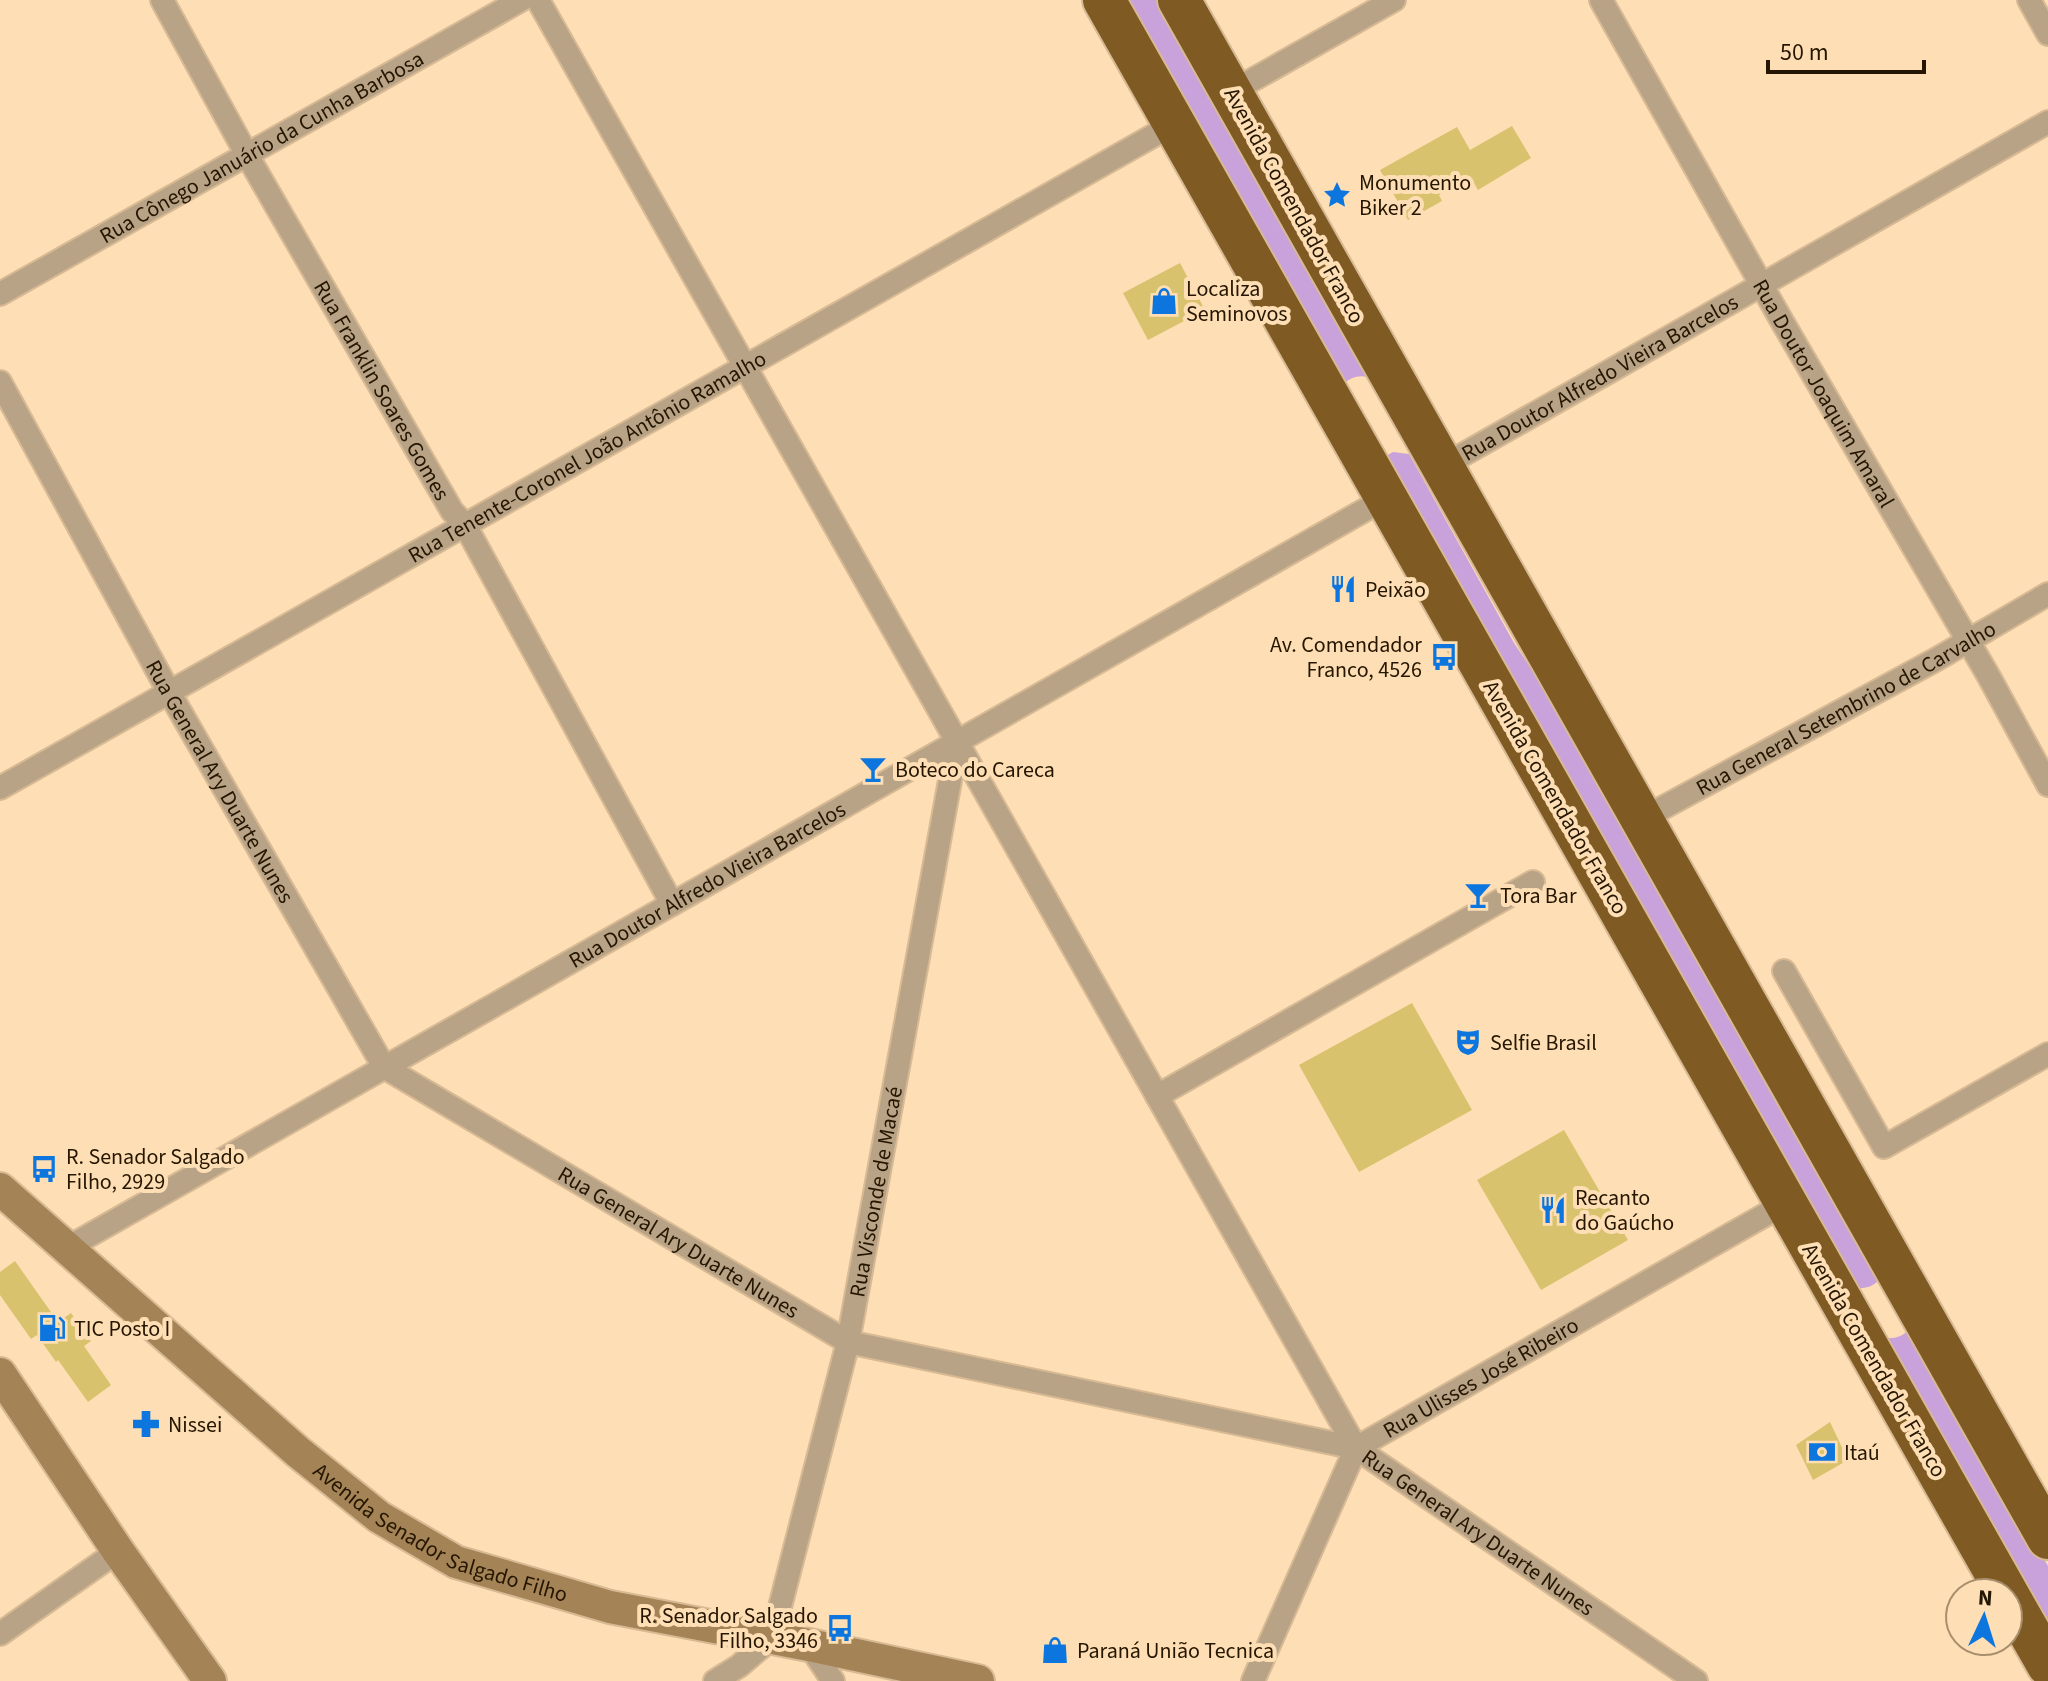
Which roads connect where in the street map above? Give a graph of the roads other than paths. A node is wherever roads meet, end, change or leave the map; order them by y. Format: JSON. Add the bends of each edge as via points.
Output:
{"nodes":[{"id":1,"x":162,"y":0,"type":"edge"},
{"id":2,"x":521,"y":0,"type":"edge"},
{"id":3,"x":538,"y":0,"type":"edge"},
{"id":4,"x":1104,"y":0,"type":"edge"},
{"id":5,"x":1179,"y":0,"type":"edge"},
{"id":6,"x":1394,"y":0,"type":"edge"},
{"id":7,"x":1601,"y":0,"type":"edge"},
{"id":8,"x":2029,"y":0,"type":"edge"},
{"id":9,"x":2048,"y":34,"type":"edge"},
{"id":10,"x":1231,"y":92,"type":"junction"},
{"id":11,"x":2048,"y":122,"type":"edge"},
{"id":12,"x":1174,"y":124,"type":"junction"},
{"id":13,"x":247,"y":155,"type":"junction"},
{"id":14,"x":1761,"y":285,"type":"junction"},
{"id":15,"x":0,"y":294,"type":"edge"},
{"id":16,"x":745,"y":366,"type":"junction"},
{"id":17,"x":0,"y":382,"type":"edge"},
{"id":18,"x":1408,"y":405,"type":"junction"},
{"id":19,"x":1352,"y":436,"type":"junction"},
{"id":20,"x":1443,"y":466,"type":"junction"},
{"id":21,"x":1386,"y":498,"type":"junction"},
{"id":22,"x":465,"y":525,"type":"junction"},
{"id":23,"x":2048,"y":594,"type":"edge"},
{"id":24,"x":1968,"y":640,"type":"junction"},
{"id":25,"x":169,"y":692,"type":"junction"},
{"id":26,"x":957,"y":742,"type":"junction"},
{"id":27,"x":2048,"y":785,"type":"edge"},
{"id":28,"x":0,"y":788,"type":"edge"},
{"id":29,"x":1642,"y":819,"type":"junction"},
{"id":30,"x":1533,"y":882,"type":"dead end"},
{"id":31,"x":672,"y":904,"type":"junction"},
{"id":32,"x":1784,"y":971,"type":"dead end"},
{"id":33,"x":2048,"y":1054,"type":"edge"},
{"id":34,"x":384,"y":1067,"type":"junction"},
{"id":35,"x":1157,"y":1096,"type":"junction"},
{"id":36,"x":0,"y":1189,"type":"edge"},
{"id":37,"x":1786,"y":1203,"type":"junction"},
{"id":38,"x":67,"y":1248,"type":"junction"},
{"id":39,"x":1899,"y":1273,"type":"junction"},
{"id":40,"x":1834,"y":1287,"type":"junction"},
{"id":41,"x":848,"y":1342,"type":"junction"},
{"id":42,"x":0,"y":1374,"type":"edge"},
{"id":43,"x":1356,"y":1448,"type":"junction"},
{"id":44,"x":2048,"y":1538,"type":"edge"},
{"id":45,"x":118,"y":1551,"type":"junction"},
{"id":46,"x":1998,"y":1577,"type":"edge"},
{"id":47,"x":2024,"y":1622,"type":"edge"},
{"id":48,"x":0,"y":1634,"type":"edge"},
{"id":49,"x":772,"y":1638,"type":"junction"},
{"id":50,"x":809,"y":1645,"type":"junction"},
{"id":51,"x":2048,"y":1665,"type":"edge"},
{"id":52,"x":210,"y":1681,"type":"edge"},
{"id":53,"x":715,"y":1681,"type":"edge"},
{"id":54,"x":833,"y":1681,"type":"edge"},
{"id":55,"x":978,"y":1681,"type":"edge"},
{"id":56,"x":1253,"y":1681,"type":"edge"},
{"id":57,"x":1696,"y":1681,"type":"edge"}],
"edges":[{"from":1,"to":13,"type":"street","name":"Rua Franklin Soares Gomes"},
{"from":2,"to":13,"type":"street","name":"Rua Cônego Januário da Cunha Barbosa"},
{"from":3,"to":16,"type":"street"},
{"from":4,"to":12,"type":"highway","name":"Avenida Comendador Franco"},
{"from":5,"to":10,"type":"highway","name":"Avenida Comendador Franco"},
{"from":6,"to":10,"type":"street"},
{"from":7,"to":14,"type":"street","name":"Rua Doutor Joaquim Amaral"},
{"from":8,"to":9,"type":"street"},
{"from":10,"to":18,"type":"highway","name":"Avenida Comendador Franco"},
{"from":11,"to":14,"type":"street","name":"Rua Doutor Alfredo Vieira Barcelos"},
{"from":12,"to":16,"type":"street","name":"Rua Tenente-Coronel João Antônio Ramalho"},
{"from":12,"to":19,"type":"highway","name":"Avenida Comendador Franco"},
{"from":13,"to":15,"type":"street","name":"Rua Cônego Januário da Cunha Barbosa"},
{"from":13,"to":22,"type":"street","name":"Rua Franklin Soares Gomes","via":[[452,511]]},
{"from":14,"to":20,"type":"street","name":"Rua Doutor Alfredo Vieira Barcelos"},
{"from":14,"to":24,"type":"street","name":"Rua Doutor Joaquim Amaral"},
{"from":16,"to":22,"type":"street","name":"Rua Tenente-Coronel João Antônio Ramalho"},
{"from":16,"to":26,"type":"street"},
{"from":17,"to":25,"type":"street","name":"Rua General Ary Duarte Nunes"},
{"from":18,"to":19,"type":"highway","via":[[1379,394],[1364,398],[1353,409]]},
{"from":18,"to":20,"type":"highway","name":"Avenida Comendador Franco"},
{"from":19,"to":21,"type":"highway","name":"Avenida Comendador Franco"},
{"from":20,"to":29,"type":"highway","name":"Avenida Comendador Franco"},
{"from":21,"to":26,"type":"street","name":"Rua Doutor Alfredo Vieira Barcelos"},
{"from":21,"to":37,"type":"highway","name":"Avenida Comendador Franco"},
{"from":22,"to":25,"type":"street","name":"Rua Tenente-Coronel João Antônio Ramalho"},
{"from":22,"to":31,"type":"street","name":"Rua Franklin Soares Gomes"},
{"from":23,"to":24,"type":"street","name":"Rua General Setembrino de Carvalho"},
{"from":24,"to":27,"type":"street","name":"Rua Doutor Joaquim Amaral"},
{"from":24,"to":29,"type":"street","name":"Rua General Setembrino de Carvalho"},
{"from":25,"to":28,"type":"street","name":"Rua Tenente-Coronel João Antônio Ramalho"},
{"from":25,"to":34,"type":"street","name":"Rua General Ary Duarte Nunes"},
{"from":26,"to":31,"type":"street","name":"Rua Doutor Alfredo Vieira Barcelos"},
{"from":26,"to":35,"type":"street"},
{"from":26,"to":41,"type":"street","name":"Rua Visconde de Macaé"},
{"from":29,"to":39,"type":"highway","name":"Avenida Comendador Franco"},
{"from":30,"to":35,"type":"street"},
{"from":31,"to":34,"type":"street","name":"Rua Doutor Alfredo Vieira Barcelos"},
{"from":32,"to":33,"type":"street","via":[[1884,1147]]},
{"from":34,"to":38,"type":"street","name":"Rua Doutor Alfredo Vieira Barcelos"},
{"from":34,"to":41,"type":"street","name":"Rua General Ary Duarte Nunes"},
{"from":35,"to":43,"type":"street"},
{"from":36,"to":38,"type":"main road","name":"Avenida Senador Salgado Filho"},
{"from":37,"to":40,"type":"highway","name":"Avenida Comendador Franco"},
{"from":37,"to":43,"type":"street","name":"Rua Ulisses José Ribeiro"},
{"from":38,"to":49,"type":"main road","name":"Avenida Senador Salgado Filho","via":[[309,1462],[379,1517],[456,1562],[610,1607]]},
{"from":39,"to":40,"type":"highway","via":[[1878,1296],[1849,1297]]},
{"from":39,"to":44,"type":"highway","name":"Avenida Comendador Franco"},
{"from":40,"to":46,"type":"highway","name":"Avenida Comendador Franco"},
{"from":41,"to":43,"type":"street","name":"Rua General Ary Duarte Nunes"},
{"from":41,"to":49,"type":"street","name":"Rua Visconde de Macaé"},
{"from":42,"to":45,"type":"main road"},
{"from":43,"to":56,"type":"street"},
{"from":43,"to":57,"type":"street","name":"Rua General Ary Duarte Nunes"},
{"from":45,"to":48,"type":"street"},
{"from":45,"to":52,"type":"main road"},
{"from":47,"to":51,"type":"highway","name":"Avenida Comendador Franco"},
{"from":49,"to":50,"type":"main road","name":"Avenida Senador Salgado Filho"},
{"from":49,"to":53,"type":"street"},
{"from":50,"to":54,"type":"street"},
{"from":50,"to":55,"type":"main road","name":"Avenida Senador Salgado Filho"}]}
